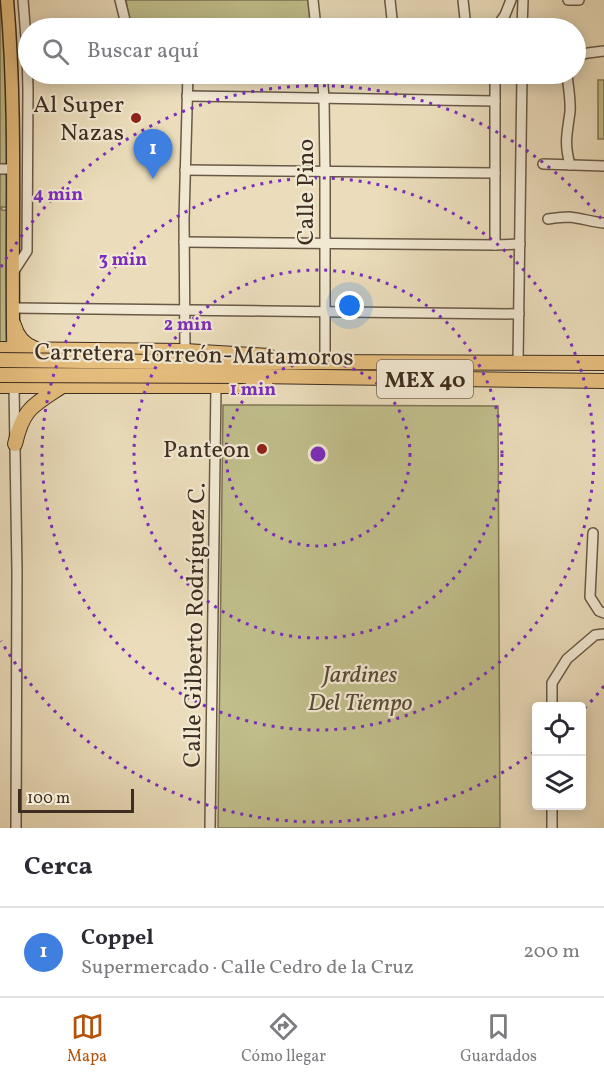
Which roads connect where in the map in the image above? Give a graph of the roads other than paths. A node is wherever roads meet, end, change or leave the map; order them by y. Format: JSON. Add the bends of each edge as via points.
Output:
{"nodes":[{"id":1,"x":7,"y":0,"type":"edge"},
{"id":2,"x":23,"y":0,"type":"edge"},
{"id":3,"x":120,"y":0,"type":"edge"},
{"id":4,"x":313,"y":0,"type":"edge"},
{"id":5,"x":390,"y":0,"type":"edge"},
{"id":6,"x":463,"y":0,"type":"edge"},
{"id":7,"x":511,"y":0,"type":"edge"},
{"id":8,"x":523,"y":0,"type":"edge"},
{"id":9,"x":568,"y":0,"type":"edge"},
{"id":10,"x":579,"y":0,"type":"edge"},
{"id":11,"x":24,"y":18,"type":"edge"},
{"id":12,"x":124,"y":18,"type":"edge"},
{"id":13,"x":315,"y":18,"type":"edge"},
{"id":14,"x":392,"y":18,"type":"edge"},
{"id":15,"x":464,"y":18,"type":"edge"},
{"id":16,"x":503,"y":18,"type":"edge"},
{"id":17,"x":522,"y":18,"type":"edge"},
{"id":18,"x":604,"y":51,"type":"edge"},
{"id":19,"x":586,"y":54,"type":"edge"},
{"id":20,"x":27,"y":84,"type":"edge"},
{"id":21,"x":188,"y":84,"type":"edge"},
{"id":22,"x":323,"y":84,"type":"edge"},
{"id":23,"x":495,"y":84,"type":"edge"},
{"id":24,"x":522,"y":84,"type":"edge"},
{"id":25,"x":568,"y":84,"type":"edge"},
{"id":26,"x":187,"y":96,"type":"junction"},
{"id":27,"x":324,"y":98,"type":"junction"},
{"id":28,"x":495,"y":100,"type":"junction"},
{"id":29,"x":543,"y":164,"type":"dead end"},
{"id":30,"x":570,"y":165,"type":"junction"},
{"id":31,"x":604,"y":165,"type":"edge"},
{"id":32,"x":6,"y":169,"type":"edge"},
{"id":33,"x":185,"y":170,"type":"junction"},
{"id":34,"x":325,"y":172,"type":"junction"},
{"id":35,"x":495,"y":173,"type":"junction"},
{"id":36,"x":548,"y":219,"type":"dead end"},
{"id":37,"x":604,"y":223,"type":"edge"},
{"id":38,"x":184,"y":242,"type":"junction"},
{"id":39,"x":326,"y":243,"type":"junction"},
{"id":40,"x":520,"y":244,"type":"junction"},
{"id":41,"x":495,"y":245,"type":"junction"},
{"id":42,"x":14,"y":271,"type":"junction"},
{"id":43,"x":14,"y":308,"type":"junction"},
{"id":44,"x":325,"y":310,"type":"junction"},
{"id":45,"x":185,"y":311,"type":"junction"},
{"id":46,"x":519,"y":314,"type":"junction"},
{"id":47,"x":14,"y":325,"type":"junction"},
{"id":48,"x":38,"y":348,"type":"junction"},
{"id":49,"x":7,"y":349,"type":"edge"},
{"id":50,"x":185,"y":351,"type":"junction"},
{"id":51,"x":0,"y":360,"type":"edge"},
{"id":52,"x":306,"y":362,"type":"junction"},
{"id":53,"x":325,"y":362,"type":"junction"},
{"id":54,"x":518,"y":362,"type":"junction"},
{"id":55,"x":604,"y":363,"type":"edge"},
{"id":56,"x":246,"y":370,"type":"junction"},
{"id":57,"x":0,"y":375,"type":"edge"},
{"id":58,"x":291,"y":377,"type":"junction"},
{"id":59,"x":604,"y":381,"type":"edge"},
{"id":60,"x":0,"y":386,"type":"edge"},
{"id":61,"x":14,"y":386,"type":"junction"},
{"id":62,"x":216,"y":386,"type":"junction"},
{"id":63,"x":56,"y":387,"type":"junction"},
{"id":64,"x":15,"y":444,"type":"junction"},
{"id":65,"x":593,"y":533,"type":"dead end"},
{"id":66,"x":604,"y":613,"type":"edge"},
{"id":67,"x":604,"y":634,"type":"edge"},
{"id":68,"x":552,"y":702,"type":"edge"},
{"id":69,"x":552,"y":810,"type":"edge"},
{"id":70,"x":16,"y":828,"type":"edge"},
{"id":71,"x":210,"y":828,"type":"edge"},
{"id":72,"x":552,"y":828,"type":"edge"}],
"edges":[{"from":1,"to":32,"type":"main road","via":[[11,44]]},
{"from":2,"to":11,"type":"street"},
{"from":3,"to":12,"type":"street"},
{"from":4,"to":13,"type":"street"},
{"from":5,"to":14,"type":"street"},
{"from":6,"to":15,"type":"street"},
{"from":7,"to":16,"type":"street"},
{"from":8,"to":17,"type":"street"},
{"from":9,"to":10,"type":"street"},
{"from":18,"to":19,"type":"street"},
{"from":20,"to":42,"type":"street","via":[[27,251]]},
{"from":21,"to":26,"type":"street"},
{"from":22,"to":27,"type":"street","name":"Calle Pino"},
{"from":23,"to":28,"type":"street"},
{"from":24,"to":40,"type":"street"},
{"from":25,"to":30,"type":"street","via":[[566,145]]},
{"from":26,"to":27,"type":"street"},
{"from":26,"to":33,"type":"street"},
{"from":27,"to":28,"type":"street"},
{"from":27,"to":34,"type":"street","name":"Calle Pino"},
{"from":28,"to":35,"type":"street"},
{"from":29,"to":30,"type":"street"},
{"from":30,"to":31,"type":"street"},
{"from":32,"to":42,"type":"main road"},
{"from":33,"to":34,"type":"street"},
{"from":33,"to":38,"type":"street"},
{"from":34,"to":35,"type":"street"},
{"from":34,"to":39,"type":"street","name":"Calle Pino"},
{"from":35,"to":41,"type":"street"},
{"from":36,"to":37,"type":"street","via":[[566,217]]},
{"from":38,"to":39,"type":"street"},
{"from":38,"to":45,"type":"street"},
{"from":39,"to":41,"type":"street"},
{"from":39,"to":44,"type":"street","name":"Calle Pino"},
{"from":40,"to":41,"type":"street"},
{"from":40,"to":46,"type":"street"},
{"from":42,"to":43,"type":"main road"},
{"from":43,"to":45,"type":"street"},
{"from":43,"to":47,"type":"main road"},
{"from":44,"to":45,"type":"street"},
{"from":44,"to":46,"type":"street"},
{"from":44,"to":53,"type":"street","name":"Calle Pino"},
{"from":45,"to":50,"type":"street"},
{"from":46,"to":54,"type":"street"},
{"from":47,"to":48,"type":"highway","via":[[22,341]]},
{"from":47,"to":49,"type":"main road"},
{"from":48,"to":49,"type":"highway"},
{"from":48,"to":50,"type":"highway"},
{"from":48,"to":63,"type":"highway","via":[[44,378]]},
{"from":49,"to":61,"type":"main road"},
{"from":50,"to":52,"type":"highway","via":[[261,354]]},
{"from":51,"to":56,"type":"highway","number":"MEX 40","bridge":true},
{"from":52,"to":53,"type":"highway","number":"MEX 40"},
{"from":52,"to":56,"type":"highway","number":"MEX 40"},
{"from":53,"to":54,"type":"highway","number":"MEX 40"},
{"from":54,"to":55,"type":"highway","number":"MEX 40"},
{"from":56,"to":57,"type":"highway","name":"Carretera Torreón-Matamoros","number":"MEX 40","bridge":true},
{"from":56,"to":58,"type":"highway","name":"Carretera Torreón-Matamoros","number":"MEX 40"},
{"from":58,"to":59,"type":"highway","name":"Carretera Torreón-Matamoros","number":"MEX 40"},
{"from":58,"to":62,"type":"highway","via":[[255,385]]},
{"from":60,"to":61,"type":"highway"},
{"from":61,"to":63,"type":"highway"},
{"from":61,"to":64,"type":"street"},
{"from":62,"to":63,"type":"highway"},
{"from":62,"to":71,"type":"street","name":"Calle Gilberto Rodríguez C."},
{"from":63,"to":64,"type":"highway","via":[[27,411]]},
{"from":64,"to":70,"type":"street"},
{"from":65,"to":66,"type":"street","via":[[590,597]]},
{"from":67,"to":68,"type":"street","via":[[595,635],[567,659],[552,683]]},
{"from":69,"to":72,"type":"street"}]}
